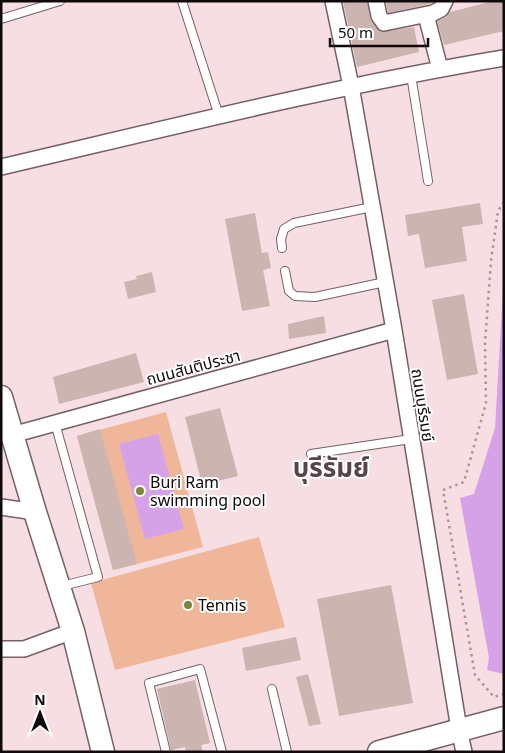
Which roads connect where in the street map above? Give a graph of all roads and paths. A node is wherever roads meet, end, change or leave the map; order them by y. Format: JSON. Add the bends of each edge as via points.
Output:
{"nodes":[{"id":1,"x":60,"y":1,"type":"edge"},
{"id":2,"x":182,"y":1,"type":"edge"},
{"id":3,"x":333,"y":1,"type":"edge"},
{"id":4,"x":376,"y":1,"type":"edge"},
{"id":5,"x":445,"y":1,"type":"edge"},
{"id":6,"x":426,"y":15,"type":"junction"},
{"id":7,"x":1,"y":18,"type":"edge"},
{"id":8,"x":504,"y":58,"type":"edge"},
{"id":9,"x":440,"y":68,"type":"junction"},
{"id":10,"x":410,"y":75,"type":"junction"},
{"id":11,"x":351,"y":86,"type":"junction"},
{"id":12,"x":218,"y":116,"type":"junction"},
{"id":13,"x":1,"y":167,"type":"edge"},
{"id":14,"x":428,"y":181,"type":"dead end"},
{"id":15,"x":504,"y":202,"type":"edge"},
{"id":16,"x":372,"y":207,"type":"junction"},
{"id":17,"x":282,"y":248,"type":"dead end"},
{"id":18,"x":285,"y":271,"type":"dead end"},
{"id":19,"x":386,"y":282,"type":"junction"},
{"id":20,"x":394,"y":330,"type":"junction"},
{"id":21,"x":1,"y":397,"type":"edge"},
{"id":22,"x":55,"y":423,"type":"junction"},
{"id":23,"x":7,"y":434,"type":"edge"},
{"id":24,"x":410,"y":439,"type":"junction"},
{"id":25,"x":311,"y":454,"type":"dead end"},
{"id":26,"x":1,"y":507,"type":"edge"},
{"id":27,"x":35,"y":512,"type":"junction"},
{"id":28,"x":58,"y":587,"type":"junction"},
{"id":29,"x":73,"y":631,"type":"junction"},
{"id":30,"x":1,"y":649,"type":"edge"},
{"id":31,"x":272,"y":689,"type":"dead end"},
{"id":32,"x":504,"y":694,"type":"edge"},
{"id":33,"x":504,"y":718,"type":"edge"},
{"id":34,"x":459,"y":729,"type":"junction"},
{"id":35,"x":103,"y":752,"type":"edge"},
{"id":36,"x":166,"y":752,"type":"edge"},
{"id":37,"x":222,"y":752,"type":"edge"},
{"id":38,"x":287,"y":752,"type":"edge"},
{"id":39,"x":380,"y":752,"type":"edge"},
{"id":40,"x":464,"y":752,"type":"edge"}],
"edges":[{"from":1,"to":7,"type":"lane"},
{"from":2,"to":12,"type":"lane"},
{"from":3,"to":11,"type":"street","name":"ถนนบุรีรมย์"},
{"from":4,"to":6,"type":"street","via":[[384,23]]},
{"from":5,"to":6,"type":"street","via":[[440,9]]},
{"from":6,"to":9,"type":"street"},
{"from":8,"to":9,"type":"street"},
{"from":9,"to":10,"type":"street"},
{"from":10,"to":11,"type":"street"},
{"from":10,"to":14,"type":"lane"},
{"from":11,"to":12,"type":"street"},
{"from":11,"to":16,"type":"street","name":"ถนนบุรีรมย์"},
{"from":12,"to":13,"type":"street"},
{"from":15,"to":32,"type":"path","via":[[498,210],[491,261],[485,343],[486,403],[464,482],[444,490],[475,675],[494,697]]},
{"from":16,"to":17,"type":"lane","via":[[294,223],[284,229]]},
{"from":16,"to":19,"type":"street","name":"ถนนบุรีรมย์"},
{"from":18,"to":19,"type":"lane","via":[[289,290],[295,296],[315,297]]},
{"from":19,"to":20,"type":"street","name":"ถนนบุรีรมย์"},
{"from":20,"to":22,"type":"street","name":"ถนนสันติประชา"},
{"from":20,"to":24,"type":"street","name":"ถนนบุรีรมย์"},
{"from":21,"to":23,"type":"street"},
{"from":22,"to":23,"type":"street","name":"ถนนสันติประชา"},
{"from":22,"to":28,"type":"lane","via":[[98,578]]},
{"from":23,"to":27,"type":"street"},
{"from":24,"to":25,"type":"lane"},
{"from":24,"to":34,"type":"street","name":"ถนนบุรีรมย์"},
{"from":26,"to":27,"type":"street"},
{"from":27,"to":28,"type":"street"},
{"from":28,"to":29,"type":"street"},
{"from":29,"to":30,"type":"street","via":[[24,649]]},
{"from":29,"to":35,"type":"street"},
{"from":31,"to":38,"type":"lane"},
{"from":33,"to":34,"type":"street"},
{"from":34,"to":39,"type":"street"},
{"from":34,"to":40,"type":"street","name":"ถนนบุรีรมย์"},
{"from":36,"to":37,"type":"lane","via":[[149,683],[200,669]]}]}
